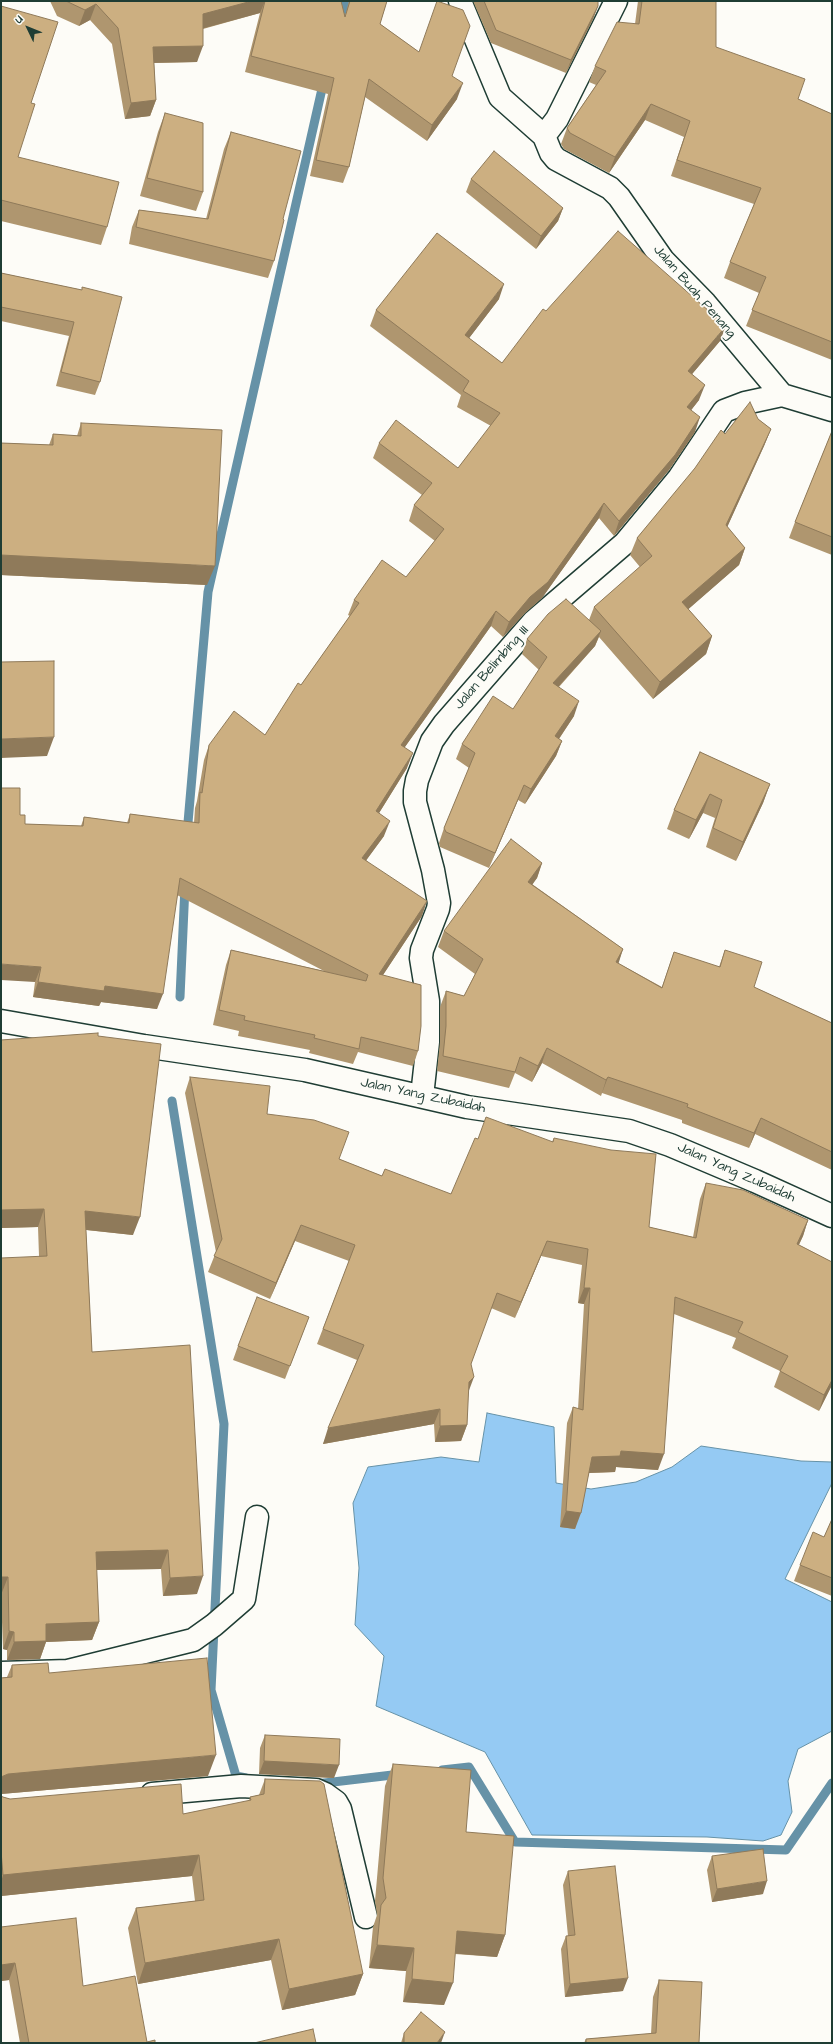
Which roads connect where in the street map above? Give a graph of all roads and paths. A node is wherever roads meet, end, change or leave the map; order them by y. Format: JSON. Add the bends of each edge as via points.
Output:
{"nodes":[{"id":1,"x":460,"y":1,"type":"edge"},
{"id":2,"x":616,"y":1,"type":"edge"},
{"id":3,"x":544,"y":136,"type":"junction"},
{"id":4,"x":782,"y":395,"type":"junction"},
{"id":5,"x":832,"y":410,"type":"edge"},
{"id":6,"x":1,"y":1021,"type":"edge"},
{"id":7,"x":422,"y":1096,"type":"junction"},
{"id":8,"x":832,"y":1216,"type":"edge"},
{"id":9,"x":257,"y":1517,"type":"dead end"},
{"id":10,"x":1,"y":1673,"type":"edge"},
{"id":11,"x":133,"y":1795,"type":"edge"},
{"id":12,"x":366,"y":1917,"type":"dead end"}],
"edges":[{"from":1,"to":3,"type":"street","via":[[500,97]]},
{"from":2,"to":3,"type":"street","via":[[557,119]]},
{"from":3,"to":4,"type":"street","name":"Jalan Buah Penang","via":[[556,159],[610,188],[619,196],[663,260],[705,303]]},
{"from":4,"to":5,"type":"street","name":"Jalan Belimbing III"},
{"from":4,"to":7,"type":"street","name":"Jalan Belimbing III","via":[[745,403],[724,411],[679,478],[624,543],[534,621],[432,741],[416,780],[415,791],[415,802],[439,903],[421,958],[428,1001],[428,1042]]},
{"from":6,"to":7,"type":"street","name":"Jalan Yang Zubaidah","via":[[305,1070]]},
{"from":7,"to":8,"type":"street","name":"Jalan Yang Zubaidah","via":[[467,1107],[629,1131],[670,1144]]},
{"from":9,"to":10,"type":"street","via":[[244,1599],[193,1640],[68,1671]]},
{"from":11,"to":12,"type":"street","via":[[241,1786],[316,1790],[325,1794],[336,1802],[340,1809]]}]}
